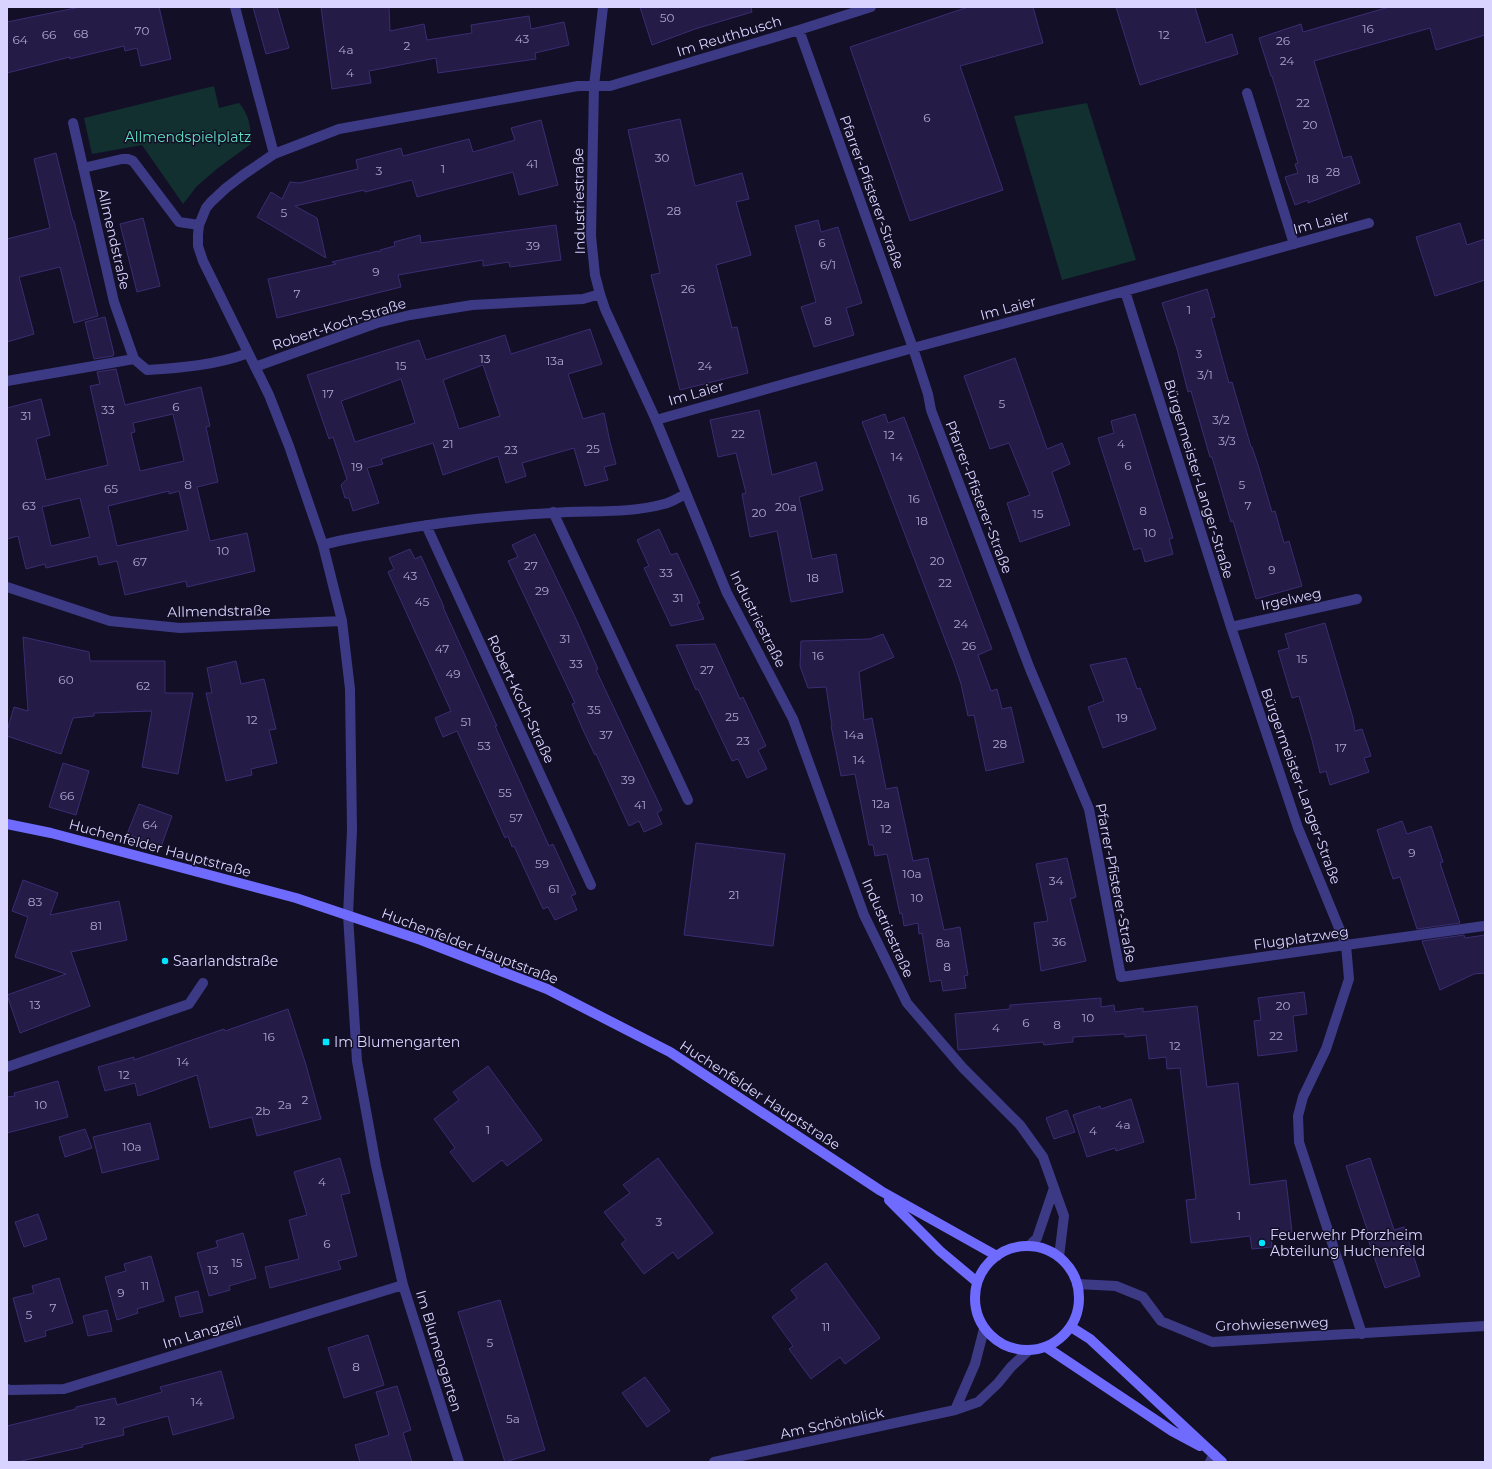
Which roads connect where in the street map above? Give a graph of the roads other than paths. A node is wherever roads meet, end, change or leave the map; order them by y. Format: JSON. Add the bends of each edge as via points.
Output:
{"nodes":[{"id":1,"x":235,"y":7,"type":"edge"},
{"id":2,"x":603,"y":7,"type":"edge"},
{"id":3,"x":871,"y":7,"type":"edge"},
{"id":4,"x":800,"y":30,"type":"junction"},
{"id":5,"x":594,"y":86,"type":"junction"},
{"id":6,"x":1247,"y":93,"type":"dead end"},
{"id":7,"x":73,"y":123,"type":"dead end"},
{"id":8,"x":274,"y":154,"type":"junction"},
{"id":9,"x":83,"y":168,"type":"junction"},
{"id":10,"x":1369,"y":223,"type":"dead end"},
{"id":11,"x":199,"y":225,"type":"junction"},
{"id":12,"x":1294,"y":244,"type":"junction"},
{"id":13,"x":1125,"y":291,"type":"junction"},
{"id":14,"x":600,"y":294,"type":"junction"},
{"id":15,"x":913,"y":348,"type":"junction"},
{"id":16,"x":248,"y":353,"type":"junction"},
{"id":17,"x":134,"y":358,"type":"junction"},
{"id":18,"x":255,"y":367,"type":"junction"},
{"id":19,"x":7,"y":381,"type":"edge"},
{"id":20,"x":656,"y":420,"type":"junction"},
{"id":21,"x":686,"y":494,"type":"junction"},
{"id":22,"x":553,"y":512,"type":"junction"},
{"id":23,"x":426,"y":525,"type":"junction"},
{"id":24,"x":323,"y":545,"type":"junction"},
{"id":25,"x":7,"y":587,"type":"edge"},
{"id":26,"x":1357,"y":599,"type":"dead end"},
{"id":27,"x":342,"y":621,"type":"junction"},
{"id":28,"x":1231,"y":627,"type":"junction"},
{"id":29,"x":688,"y":800,"type":"dead end"},
{"id":30,"x":7,"y":824,"type":"edge"},
{"id":31,"x":592,"y":885,"type":"dead end"},
{"id":32,"x":348,"y":915,"type":"junction"},
{"id":33,"x":1484,"y":926,"type":"edge"},
{"id":34,"x":1346,"y":945,"type":"junction"},
{"id":35,"x":1121,"y":977,"type":"joint"},
{"id":36,"x":203,"y":983,"type":"dead end"},
{"id":37,"x":7,"y":1067,"type":"edge"},
{"id":38,"x":1054,"y":1188,"type":"junction"},
{"id":39,"x":881,"y":1191,"type":"junction"},
{"id":40,"x":1030,"y":1245,"type":"junction"},
{"id":41,"x":997,"y":1256,"type":"junction"},
{"id":42,"x":1059,"y":1257,"type":"junction"},
{"id":43,"x":977,"y":1282,"type":"junction"},
{"id":44,"x":1077,"y":1284,"type":"junction"},
{"id":45,"x":403,"y":1285,"type":"junction"},
{"id":46,"x":1485,"y":1326,"type":"edge"},
{"id":47,"x":1072,"y":1327,"type":"junction"},
{"id":48,"x":984,"y":1329,"type":"junction"},
{"id":49,"x":1362,"y":1334,"type":"junction"},
{"id":50,"x":1046,"y":1347,"type":"junction"},
{"id":51,"x":1028,"y":1351,"type":"junction"},
{"id":52,"x":7,"y":1389,"type":"edge"},
{"id":53,"x":955,"y":1410,"type":"junction"},
{"id":54,"x":1212,"y":1458,"type":"edge"},
{"id":55,"x":459,"y":1462,"type":"edge"},
{"id":56,"x":714,"y":1462,"type":"edge"},
{"id":57,"x":1222,"y":1462,"type":"edge"}],
"edges":[{"from":1,"to":8,"type":"street"},
{"from":2,"to":5,"type":"street","name":"Industriestraße"},
{"from":3,"to":4,"type":"street","name":"Im Reuthbusch"},
{"from":4,"to":5,"type":"street","name":"Im Reuthbusch","via":[[610,86]]},
{"from":4,"to":15,"type":"street","name":"Pfarrer-Pfisterer-Straße"},
{"from":5,"to":8,"type":"street","via":[[578,86],[346,127]]},
{"from":5,"to":14,"type":"street","name":"Industriestraße","via":[[591,236]]},
{"from":6,"to":12,"type":"street"},
{"from":7,"to":9,"type":"street","name":"Allmendstraße"},
{"from":8,"to":11,"type":"street","via":[[219,194],[206,208]]},
{"from":9,"to":11,"type":"street","via":[[128,159],[179,222]]},
{"from":9,"to":17,"type":"street","name":"Allmendstraße","via":[[114,302]]},
{"from":10,"to":12,"type":"street","name":"Im Laier"},
{"from":11,"to":16,"type":"street","via":[[198,246],[203,261]]},
{"from":12,"to":13,"type":"street","name":"Im Laier"},
{"from":13,"to":15,"type":"street","name":"Im Laier"},
{"from":13,"to":28,"type":"street","name":"Bürgermeister-Langer-Straße"},
{"from":14,"to":18,"type":"street","name":"Robert-Koch-Straße","via":[[583,299],[472,305],[410,315]]},
{"from":14,"to":20,"type":"street","name":"Industriestraße"},
{"from":15,"to":20,"type":"street","name":"Im Laier"},
{"from":15,"to":35,"type":"street","name":"Pfarrer-Pfisterer-Straße","via":[[934,418],[1030,669],[1089,809]]},
{"from":16,"to":17,"type":"street","via":[[177,369],[147,370]]},
{"from":16,"to":18,"type":"street"},
{"from":17,"to":19,"type":"street"},
{"from":18,"to":24,"type":"street","via":[[289,446]]},
{"from":20,"to":21,"type":"street","name":"Industriestraße"},
{"from":21,"to":22,"type":"street","via":[[666,504],[641,509],[614,512]]},
{"from":21,"to":38,"type":"street","name":"Industriestraße","via":[[727,593],[793,719],[864,915],[907,1003],[963,1068],[1020,1125],[1042,1157]]},
{"from":22,"to":23,"type":"street"},
{"from":22,"to":29,"type":"street"},
{"from":23,"to":24,"type":"street"},
{"from":23,"to":31,"type":"street","name":"Robert-Koch-Straße"},
{"from":24,"to":27,"type":"street"},
{"from":25,"to":27,"type":"street","name":"Allmendstraße","via":[[110,621],[180,628]]},
{"from":26,"to":28,"type":"street","name":"Irgelweg"},
{"from":27,"to":32,"type":"street","via":[[350,689],[352,830]]},
{"from":28,"to":34,"type":"street","name":"Bürgermeister-Langer-Straße","via":[[1298,828]]},
{"from":30,"to":32,"type":"main road","name":"Huchenfelder Hauptstraße","via":[[148,858],[296,898]]},
{"from":32,"to":39,"type":"main road","name":"Huchenfelder Hauptstraße","via":[[421,940],[547,989],[670,1052]]},
{"from":32,"to":45,"type":"street","name":"Im Blumengarten","via":[[357,1061],[376,1166]]},
{"from":33,"to":34,"type":"street","name":"Flugplatzweg"},
{"from":34,"to":35,"type":"street","name":"Flugplatzweg"},
{"from":34,"to":49,"type":"street","name":"Bürgermeister-Langer-Straße","via":[[1349,979],[1326,1049],[1303,1097],[1298,1116],[1299,1142]]},
{"from":36,"to":37,"type":"street","via":[[189,1004]]},
{"from":38,"to":40,"type":"street","via":[[1037,1238]]},
{"from":38,"to":42,"type":"street","name":"Industriestraße","via":[[1064,1216]]},
{"from":39,"to":41,"type":"main road","name":"Huchenfelder Hauptstraße"},
{"from":39,"to":43,"type":"main road","name":"Huchenfelder Hauptstraße","via":[[940,1251]]},
{"from":40,"to":41,"type":"main road"},
{"from":40,"to":42,"type":"main road"},
{"from":41,"to":43,"type":"main road","via":[[985,1267]]},
{"from":42,"to":44,"type":"main road","via":[[1070,1269]]},
{"from":43,"to":48,"type":"main road","via":[[977,1314]]},
{"from":44,"to":47,"type":"main road","via":[[1079,1299]]},
{"from":44,"to":49,"type":"street","name":"Grohwiesenweg","via":[[1116,1286],[1143,1297],[1161,1321],[1212,1342]]},
{"from":45,"to":52,"type":"street","name":"Im Langzeil","via":[[64,1389]]},
{"from":45,"to":55,"type":"street","name":"Im Blumengarten"},
{"from":46,"to":49,"type":"street","name":"Grohwiesenweg"},
{"from":47,"to":50,"type":"main road","via":[[1061,1338]]},
{"from":47,"to":54,"type":"main road","via":[[1090,1339]]},
{"from":48,"to":51,"type":"main road","via":[[1010,1348]]},
{"from":48,"to":53,"type":"street","via":[[975,1364]]},
{"from":50,"to":51,"type":"main road"},
{"from":50,"to":54,"type":"main road"},
{"from":51,"to":53,"type":"street","name":"Am Schönblick","via":[[978,1402]]},
{"from":53,"to":56,"type":"street","name":"Am Schönblick"},
{"from":54,"to":57,"type":"main road"}]}
